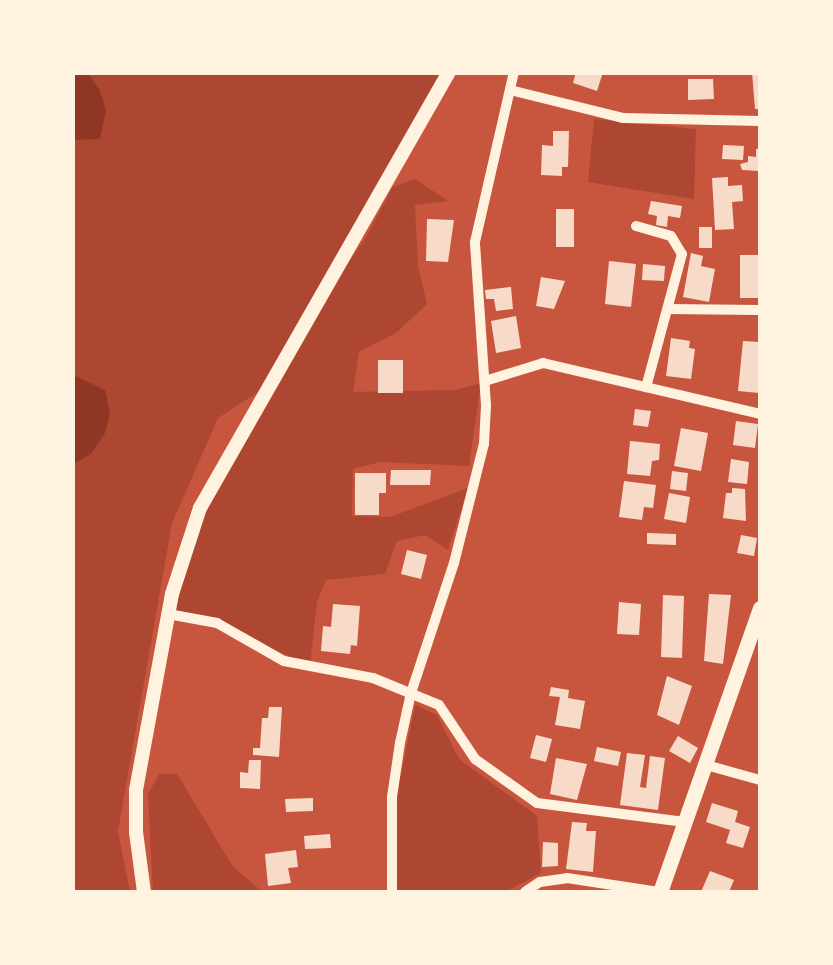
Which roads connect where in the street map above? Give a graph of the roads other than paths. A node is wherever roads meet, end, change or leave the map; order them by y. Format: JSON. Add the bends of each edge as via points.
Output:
{"nodes":[{"id":1,"x":450,"y":72,"type":"edge"},
{"id":2,"x":514,"y":72,"type":"edge"},
{"id":3,"x":510,"y":90,"type":"junction"},
{"id":4,"x":760,"y":121,"type":"edge"},
{"id":5,"x":636,"y":226,"type":"dead end"},
{"id":6,"x":668,"y":309,"type":"junction"},
{"id":7,"x":760,"y":310,"type":"edge"},
{"id":8,"x":485,"y":381,"type":"junction"},
{"id":9,"x":646,"y":387,"type":"junction"},
{"id":10,"x":760,"y":414,"type":"edge"},
{"id":11,"x":760,"y":608,"type":"edge"},
{"id":12,"x":168,"y":614,"type":"junction"},
{"id":13,"x":411,"y":693,"type":"junction"},
{"id":14,"x":706,"y":765,"type":"junction"},
{"id":15,"x":760,"y":780,"type":"edge"},
{"id":16,"x":686,"y":822,"type":"junction"},
{"id":17,"x":144,"y":892,"type":"edge"},
{"id":18,"x":392,"y":892,"type":"edge"},
{"id":19,"x":525,"y":892,"type":"edge"},
{"id":20,"x":660,"y":892,"type":"edge"}],
"edges":[{"from":1,"to":12,"type":"street","via":[[221,466]]},
{"from":2,"to":3,"type":"street"},
{"from":3,"to":4,"type":"street","via":[[623,118]]},
{"from":3,"to":8,"type":"street","via":[[475,242]]},
{"from":5,"to":6,"type":"street","via":[[670,236],[682,254]]},
{"from":6,"to":7,"type":"street"},
{"from":6,"to":9,"type":"street"},
{"from":8,"to":9,"type":"street","via":[[543,363]]},
{"from":8,"to":13,"type":"street","via":[[484,444],[474,490]]},
{"from":9,"to":10,"type":"street"},
{"from":11,"to":14,"type":"main road"},
{"from":12,"to":13,"type":"street","via":[[218,624],[284,661],[373,678]]},
{"from":12,"to":17,"type":"street","via":[[136,790]]},
{"from":13,"to":16,"type":"street","via":[[439,705],[475,760],[536,803]]},
{"from":13,"to":18,"type":"street","via":[[392,797]]},
{"from":14,"to":15,"type":"street"},
{"from":14,"to":16,"type":"main road"},
{"from":16,"to":20,"type":"main road"},
{"from":19,"to":20,"type":"street","via":[[567,878]]}]}
